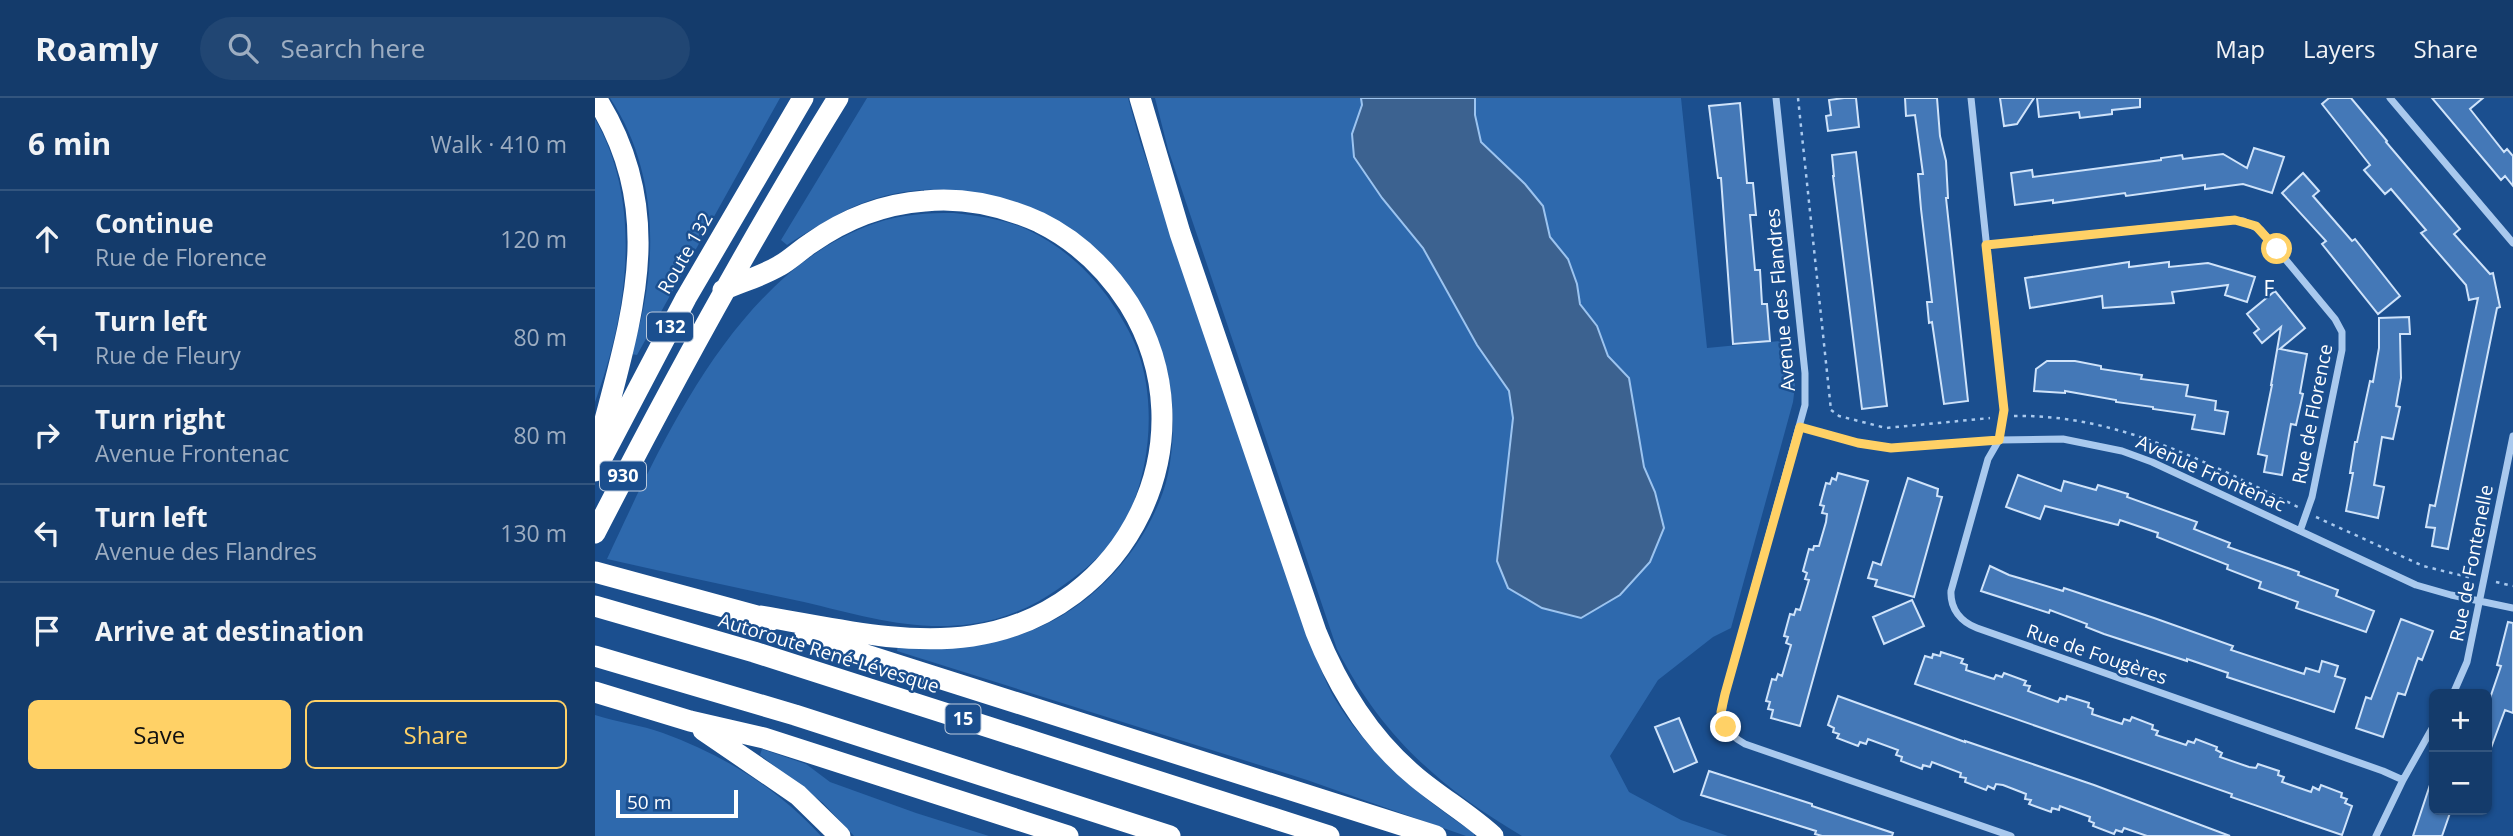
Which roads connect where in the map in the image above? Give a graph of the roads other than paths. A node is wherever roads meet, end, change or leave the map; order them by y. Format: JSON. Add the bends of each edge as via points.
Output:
{"nodes":[{"id":1,"x":596,"y":98,"type":"edge"},
{"id":2,"x":803,"y":98,"type":"edge"},
{"id":3,"x":838,"y":98,"type":"edge"},
{"id":4,"x":1140,"y":98,"type":"edge"},
{"id":5,"x":1776,"y":98,"type":"edge"},
{"id":6,"x":1971,"y":98,"type":"edge"},
{"id":7,"x":2391,"y":98,"type":"edge"},
{"id":8,"x":2513,"y":243,"type":"edge"},
{"id":9,"x":1986,"y":245,"type":"junction"},
{"id":10,"x":723,"y":290,"type":"junction"},
{"id":11,"x":1800,"y":427,"type":"junction"},
{"id":12,"x":2513,"y":436,"type":"edge"},
{"id":13,"x":1999,"y":440,"type":"junction"},
{"id":14,"x":595,"y":458,"type":"edge"},
{"id":15,"x":595,"y":471,"type":"edge"},
{"id":16,"x":2300,"y":531,"type":"junction"},
{"id":17,"x":595,"y":533,"type":"edge"},
{"id":18,"x":595,"y":572,"type":"edge"},
{"id":19,"x":2480,"y":602,"type":"junction"},
{"id":20,"x":595,"y":606,"type":"edge"},
{"id":21,"x":2513,"y":608,"type":"edge"},
{"id":22,"x":761,"y":616,"type":"junction"},
{"id":23,"x":595,"y":656,"type":"edge"},
{"id":24,"x":2456,"y":689,"type":"edge"},
{"id":25,"x":595,"y":692,"type":"edge"},
{"id":26,"x":690,"y":721,"type":"junction"},
{"id":27,"x":2429,"y":734,"type":"edge"},
{"id":28,"x":2403,"y":780,"type":"junction"},
{"id":29,"x":840,"y":836,"type":"edge"},
{"id":30,"x":1068,"y":836,"type":"edge"},
{"id":31,"x":1170,"y":836,"type":"edge"},
{"id":32,"x":1329,"y":836,"type":"edge"},
{"id":33,"x":1436,"y":836,"type":"edge"},
{"id":34,"x":1493,"y":836,"type":"edge"},
{"id":35,"x":2011,"y":836,"type":"edge"},
{"id":36,"x":2376,"y":836,"type":"edge"}],
"edges":[{"from":1,"to":14,"type":"highway","via":[[625,155],[639,232],[632,312]]},
{"from":2,"to":15,"type":"highway","name":"Route 132","number":"132","via":[[644,373]]},
{"from":3,"to":10,"type":"highway"},
{"from":4,"to":34,"type":"highway","via":[[1187,256],[1334,675],[1358,713],[1401,762]]},
{"from":5,"to":11,"type":"street","name":"Avenue des Flandres","via":[[1806,384]]},
{"from":6,"to":9,"type":"street","name":"Rue de Fougères"},
{"from":7,"to":8,"type":"street"},
{"from":9,"to":13,"type":"street","name":"Rue de Fougères","via":[[2004,410]]},
{"from":9,"to":16,"type":"street","name":"Rue de Florence","via":[[2228,220],[2261,230],[2342,332],[2312,497]]},
{"from":10,"to":17,"type":"highway","number":"930"},
{"from":10,"to":22,"type":"highway","via":[[781,265],[823,235],[875,211],[939,200],[989,205],[1059,233],[1108,276],[1145,334],[1161,392],[1158,458],[1139,517],[1102,570],[1051,610],[991,633],[939,639],[870,634]]},
{"from":11,"to":13,"type":"street","name":"Avenue Frontenac","via":[[1891,448]]},
{"from":11,"to":35,"type":"street","name":"Avenue des Flandres","via":[[1725,694],[1721,712],[1726,727],[1745,744]]},
{"from":12,"to":19,"type":"street","name":"Rue de Fontenelle"},
{"from":13,"to":16,"type":"street","name":"Avenue Frontenac","via":[[2063,439],[2122,451]]},
{"from":13,"to":28,"type":"street","name":"Rue de Fougères","via":[[1988,459],[1951,591],[1952,605],[1963,620]]},
{"from":16,"to":19,"type":"street","name":"Avenue Frontenac","via":[[2416,584]]},
{"from":18,"to":22,"type":"highway"},
{"from":19,"to":21,"type":"street","name":"Avenue Frontenac"},
{"from":19,"to":24,"type":"street","name":"Rue de Fontenelle","via":[[2465,670]]},
{"from":20,"to":32,"type":"highway","name":"Autoroute René-Lévesque","number":"15","via":[[754,652]]},
{"from":22,"to":33,"type":"highway","via":[[863,654]]},
{"from":23,"to":31,"type":"highway","number":"15"},
{"from":25,"to":26,"type":"highway"},
{"from":26,"to":29,"type":"highway","via":[[790,789]]},
{"from":26,"to":30,"type":"highway","via":[[764,738]]},
{"from":27,"to":28,"type":"street"},
{"from":28,"to":36,"type":"street"}]}
